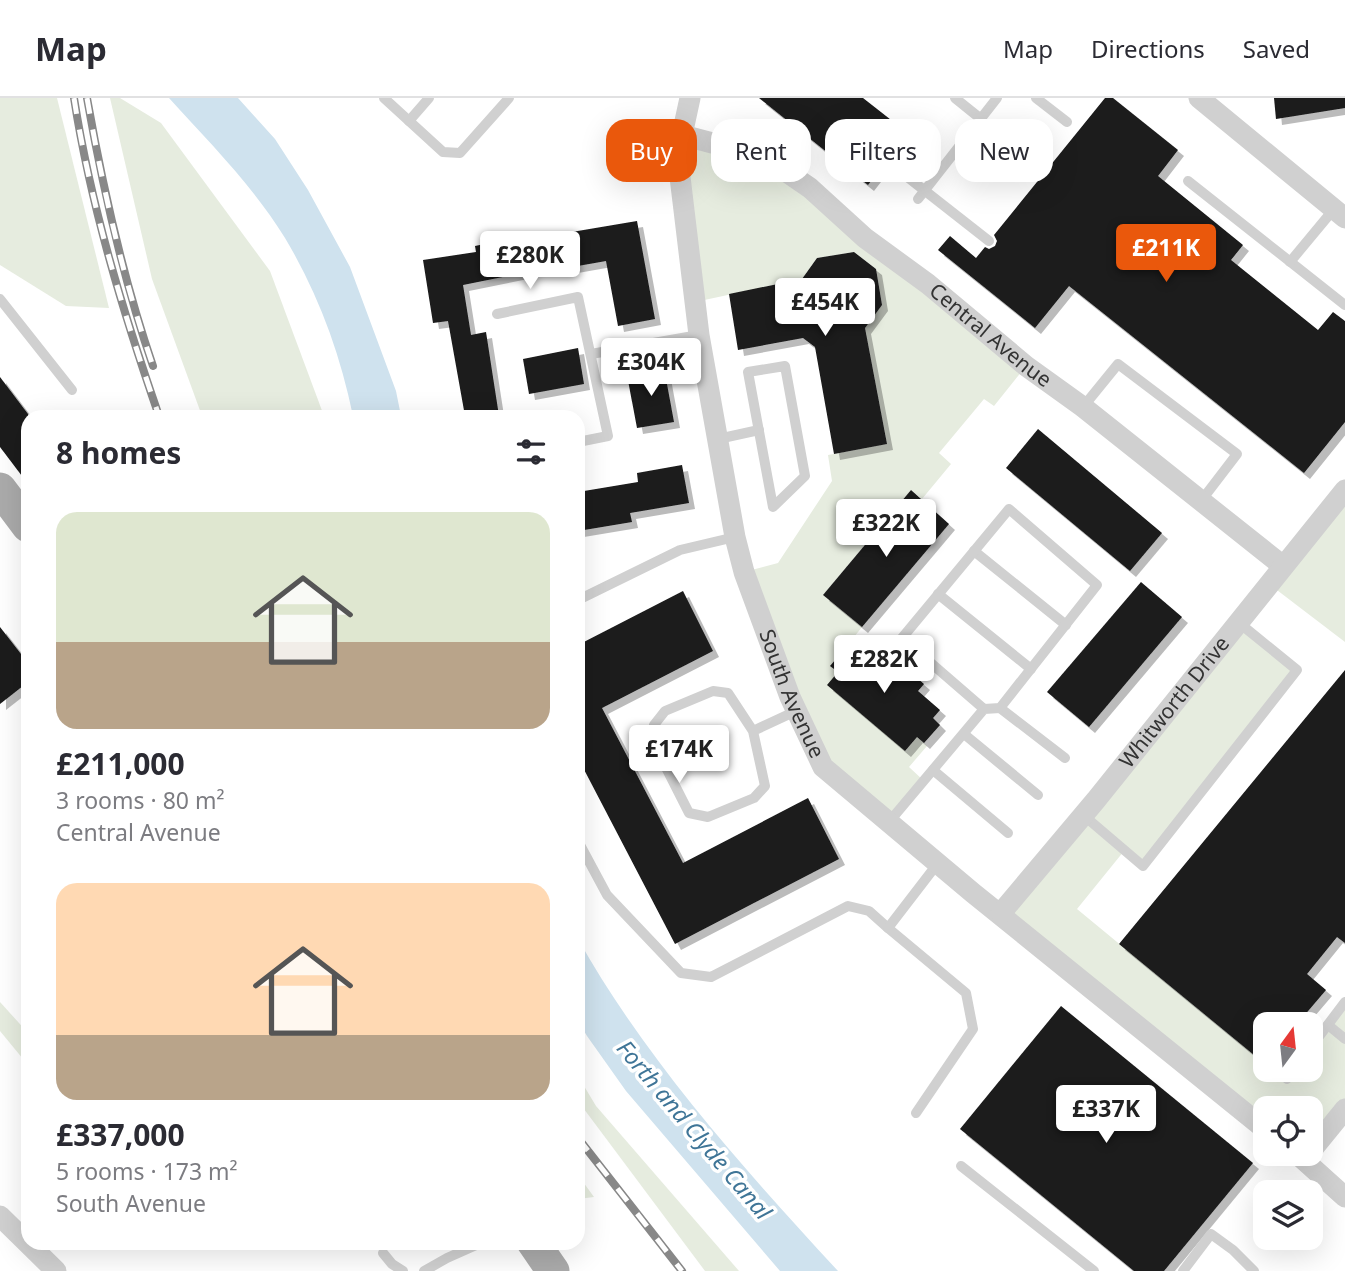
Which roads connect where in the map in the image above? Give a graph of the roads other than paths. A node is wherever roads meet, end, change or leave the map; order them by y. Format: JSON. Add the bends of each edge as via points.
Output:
{"nodes":[{"id":1,"x":384,"y":98,"type":"edge"},
{"id":2,"x":429,"y":98,"type":"edge"},
{"id":3,"x":509,"y":98,"type":"edge"},
{"id":4,"x":690,"y":98,"type":"edge"},
{"id":5,"x":955,"y":98,"type":"edge"},
{"id":6,"x":997,"y":98,"type":"edge"},
{"id":7,"x":1036,"y":98,"type":"edge"},
{"id":8,"x":1199,"y":98,"type":"edge"},
{"id":9,"x":685,"y":119,"type":"edge"},
{"id":10,"x":981,"y":119,"type":"joint"},
{"id":11,"x":409,"y":121,"type":"junction"},
{"id":12,"x":1067,"y":122,"type":"dead end"},
{"id":13,"x":697,"y":139,"type":"edge"},
{"id":14,"x":955,"y":152,"type":"edge"},
{"id":15,"x":1188,"y":181,"type":"dead end"},
{"id":16,"x":681,"y":182,"type":"edge"},
{"id":17,"x":909,"y":182,"type":"edge"},
{"id":18,"x":922,"y":194,"type":"junction"},
{"id":19,"x":1339,"y":213,"type":"edge"},
{"id":20,"x":989,"y":241,"type":"dead end"},
{"id":21,"x":1290,"y":262,"type":"junction"},
{"id":22,"x":0,"y":299,"type":"edge"},
{"id":23,"x":1345,"y":305,"type":"edge"},
{"id":24,"x":497,"y":314,"type":"dead end"},
{"id":25,"x":699,"y":335,"type":"junction"},
{"id":26,"x":591,"y":354,"type":"junction"},
{"id":27,"x":72,"y":390,"type":"dead end"},
{"id":28,"x":1083,"y":407,"type":"junction"},
{"id":29,"x":759,"y":430,"type":"junction"},
{"id":30,"x":718,"y":439,"type":"junction"},
{"id":31,"x":585,"y":441,"type":"edge"},
{"id":32,"x":0,"y":489,"type":"edge"},
{"id":33,"x":1345,"y":490,"type":"edge"},
{"id":34,"x":1201,"y":501,"type":"junction"},
{"id":35,"x":21,"y":517,"type":"edge"},
{"id":36,"x":735,"y":537,"type":"junction"},
{"id":37,"x":974,"y":551,"type":"junction"},
{"id":38,"x":1283,"y":566,"type":"junction"},
{"id":39,"x":938,"y":594,"type":"junction"},
{"id":40,"x":585,"y":597,"type":"edge"},
{"id":41,"x":1238,"y":622,"type":"junction"},
{"id":42,"x":1066,"y":625,"type":"junction"},
{"id":43,"x":1031,"y":669,"type":"junction"},
{"id":44,"x":1000,"y":708,"type":"junction"},
{"id":45,"x":984,"y":709,"type":"junction"},
{"id":46,"x":796,"y":710,"type":"junction"},
{"id":47,"x":753,"y":731,"type":"junction"},
{"id":48,"x":964,"y":734,"type":"junction"},
{"id":49,"x":1065,"y":758,"type":"dead end"},
{"id":50,"x":933,"y":770,"type":"junction"},
{"id":51,"x":1038,"y":795,"type":"dead end"},
{"id":52,"x":1082,"y":814,"type":"junction"},
{"id":53,"x":889,"y":822,"type":"junction"},
{"id":54,"x":1008,"y":833,"type":"dead end"},
{"id":55,"x":585,"y":854,"type":"edge"},
{"id":56,"x":938,"y":863,"type":"junction"},
{"id":57,"x":1000,"y":913,"type":"junction"},
{"id":58,"x":888,"y":928,"type":"junction"},
{"id":59,"x":1345,"y":1002,"type":"edge"},
{"id":60,"x":1328,"y":1025,"type":"junction"},
{"id":61,"x":1323,"y":1031,"type":"edge"},
{"id":62,"x":1345,"y":1039,"type":"edge"},
{"id":63,"x":1345,"y":1109,"type":"edge"},
{"id":64,"x":916,"y":1113,"type":"dead end"},
{"id":65,"x":1253,"y":1119,"type":"edge"},
{"id":66,"x":1323,"y":1134,"type":"edge"},
{"id":67,"x":961,"y":1166,"type":"dead end"},
{"id":68,"x":1316,"y":1166,"type":"edge"},
{"id":69,"x":1345,"y":1197,"type":"edge"},
{"id":70,"x":0,"y":1216,"type":"edge"},
{"id":71,"x":21,"y":1237,"type":"edge"},
{"id":72,"x":35,"y":1250,"type":"edge"},
{"id":73,"x":465,"y":1250,"type":"edge"},
{"id":74,"x":538,"y":1250,"type":"edge"},
{"id":75,"x":383,"y":1253,"type":"dead end"},
{"id":76,"x":56,"y":1271,"type":"edge"},
{"id":77,"x":403,"y":1271,"type":"edge"},
{"id":78,"x":424,"y":1271,"type":"edge"},
{"id":79,"x":552,"y":1271,"type":"edge"},
{"id":80,"x":1094,"y":1271,"type":"edge"},
{"id":81,"x":1183,"y":1271,"type":"edge"},
{"id":82,"x":1254,"y":1271,"type":"edge"}],
"edges":[{"from":1,"to":11,"type":"lane"},
{"from":2,"to":11,"type":"lane"},
{"from":3,"to":11,"type":"lane","via":[[460,153],[443,152]]},
{"from":4,"to":9,"type":"street","name":"South Avenue"},
{"from":5,"to":10,"type":"lane"},
{"from":6,"to":10,"type":"lane"},
{"from":7,"to":12,"type":"lane"},
{"from":8,"to":19,"type":"street"},
{"from":13,"to":28,"type":"street","name":"Central Avenue","via":[[778,166],[810,188],[865,238]]},
{"from":14,"to":18,"type":"lane"},
{"from":15,"to":21,"type":"lane"},
{"from":16,"to":25,"type":"street","name":"South Avenue"},
{"from":17,"to":18,"type":"lane"},
{"from":18,"to":20,"type":"lane"},
{"from":19,"to":21,"type":"lane"},
{"from":21,"to":23,"type":"lane"},
{"from":22,"to":27,"type":"lane"},
{"from":24,"to":26,"type":"lane","via":[[578,297]]},
{"from":25,"to":26,"type":"lane"},
{"from":25,"to":30,"type":"street","name":"South Avenue"},
{"from":26,"to":31,"type":"lane","via":[[608,436]]},
{"from":28,"to":34,"type":"street","name":"Central Avenue"},
{"from":28,"to":34,"type":"lane","via":[[1118,364],[1237,454]]},
{"from":29,"to":29,"type":"lane","via":[[748,372],[785,366],[805,476],[773,507]]},
{"from":29,"to":30,"type":"lane"},
{"from":30,"to":36,"type":"street","name":"South Avenue"},
{"from":32,"to":35,"type":"main road"},
{"from":33,"to":38,"type":"street","name":"Whitworth Drive"},
{"from":34,"to":38,"type":"street","name":"Central Avenue"},
{"from":36,"to":40,"type":"lane","via":[[680,550]]},
{"from":36,"to":46,"type":"street","name":"South Avenue"},
{"from":37,"to":39,"type":"lane"},
{"from":37,"to":42,"type":"lane"},
{"from":37,"to":42,"type":"lane","via":[[1009,509],[1097,585]]},
{"from":38,"to":41,"type":"street","name":"Whitworth Drive"},
{"from":39,"to":43,"type":"lane"},
{"from":39,"to":45,"type":"lane","via":[[902,638]]},
{"from":41,"to":52,"type":"street","name":"Whitworth Drive"},
{"from":41,"to":52,"type":"lane","via":[[1297,670],[1143,866]]},
{"from":42,"to":43,"type":"lane"},
{"from":43,"to":44,"type":"lane"},
{"from":44,"to":45,"type":"lane"},
{"from":44,"to":49,"type":"lane"},
{"from":45,"to":48,"type":"lane"},
{"from":46,"to":47,"type":"lane"},
{"from":46,"to":53,"type":"street","name":"South Avenue","via":[[823,767]]},
{"from":47,"to":47,"type":"lane","via":[[765,786],[754,798],[708,817],[689,813],[651,738],[653,725],[665,712],[713,691],[728,693]]},
{"from":48,"to":50,"type":"lane"},
{"from":48,"to":51,"type":"lane"},
{"from":50,"to":53,"type":"lane"},
{"from":50,"to":54,"type":"lane"},
{"from":52,"to":57,"type":"street","name":"Whitworth Drive"},
{"from":53,"to":56,"type":"street","name":"South Avenue"},
{"from":55,"to":58,"type":"lane","via":[[607,895],[681,973],[710,977],[848,906],[869,911]]},
{"from":56,"to":57,"type":"street","name":"South Avenue"},
{"from":56,"to":58,"type":"lane"},
{"from":57,"to":65,"type":"street","name":"South Avenue"},
{"from":58,"to":64,"type":"lane","via":[[967,993],[973,1029]]},
{"from":59,"to":60,"type":"lane"},
{"from":60,"to":61,"type":"lane"},
{"from":60,"to":62,"type":"lane"},
{"from":63,"to":66,"type":"street"},
{"from":67,"to":80,"type":"lane"},
{"from":68,"to":69,"type":"street"},
{"from":70,"to":71,"type":"street"},
{"from":72,"to":76,"type":"street"},
{"from":73,"to":78,"type":"lane"},
{"from":74,"to":79,"type":"main road"},
{"from":75,"to":77,"type":"lane"},
{"from":81,"to":82,"type":"lane","via":[[1211,1234]]}]}
